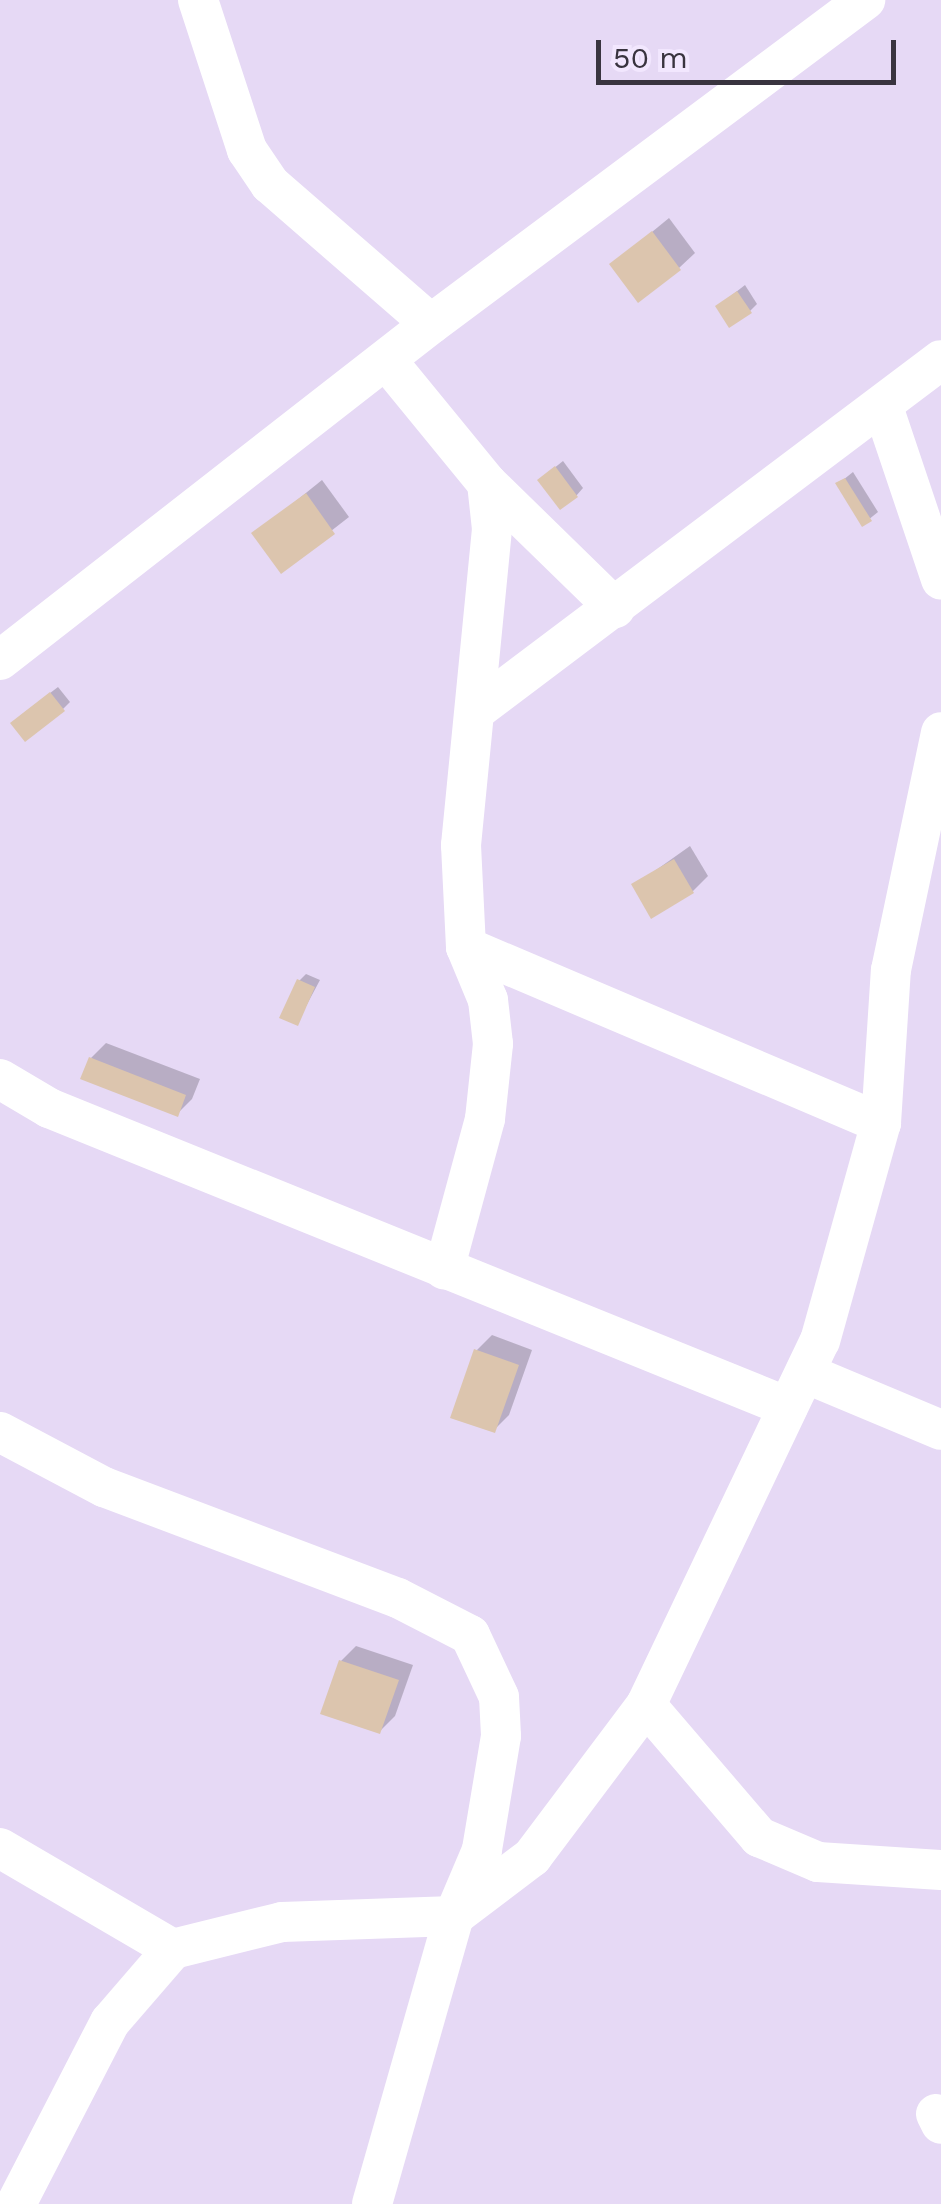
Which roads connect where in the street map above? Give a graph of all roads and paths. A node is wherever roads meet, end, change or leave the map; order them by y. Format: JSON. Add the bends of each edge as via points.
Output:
{"nodes":[{"id":1,"x":198,"y":0,"type":"edge"},
{"id":2,"x":865,"y":0,"type":"edge"},
{"id":3,"x":431,"y":324,"type":"junction"},
{"id":4,"x":387,"y":360,"type":"junction"},
{"id":5,"x":941,"y":360,"type":"edge"},
{"id":6,"x":883,"y":408,"type":"junction"},
{"id":7,"x":487,"y":483,"type":"junction"},
{"id":8,"x":941,"y":579,"type":"edge"},
{"id":9,"x":614,"y":608,"type":"junction"},
{"id":10,"x":0,"y":660,"type":"edge"},
{"id":11,"x":475,"y":712,"type":"junction"},
{"id":12,"x":941,"y":732,"type":"edge"},
{"id":13,"x":466,"y":947,"type":"junction"},
{"id":14,"x":0,"y":1079,"type":"edge"},
{"id":15,"x":881,"y":1123,"type":"junction"},
{"id":16,"x":444,"y":1270,"type":"junction"},
{"id":17,"x":796,"y":1390,"type":"junction"},
{"id":18,"x":941,"y":1430,"type":"edge"},
{"id":19,"x":0,"y":1432,"type":"edge"},
{"id":20,"x":646,"y":1704,"type":"junction"},
{"id":21,"x":0,"y":1848,"type":"edge"},
{"id":22,"x":941,"y":1870,"type":"edge"},
{"id":23,"x":454,"y":1916,"type":"junction"},
{"id":24,"x":173,"y":1950,"type":"junction"},
{"id":25,"x":16,"y":2204,"type":"edge"},
{"id":26,"x":372,"y":2204,"type":"edge"}],
"edges":[{"from":1,"to":3,"type":"street","via":[[247,150],[270,184]]},
{"from":2,"to":3,"type":"street"},
{"from":3,"to":4,"type":"street"},
{"from":4,"to":7,"type":"street"},
{"from":4,"to":10,"type":"street"},
{"from":5,"to":6,"type":"street"},
{"from":6,"to":8,"type":"street"},
{"from":6,"to":9,"type":"street"},
{"from":7,"to":9,"type":"street"},
{"from":7,"to":11,"type":"street","via":[[492,529]]},
{"from":9,"to":11,"type":"street"},
{"from":11,"to":13,"type":"street","via":[[461,846]]},
{"from":12,"to":15,"type":"street","via":[[891,970]]},
{"from":13,"to":15,"type":"street"},
{"from":13,"to":16,"type":"street","via":[[488,1000],[493,1044],[485,1118]]},
{"from":14,"to":16,"type":"street","via":[[48,1108]]},
{"from":15,"to":17,"type":"street","via":[[820,1341]]},
{"from":16,"to":17,"type":"street"},
{"from":17,"to":18,"type":"street"},
{"from":17,"to":20,"type":"street"},
{"from":19,"to":23,"type":"street","via":[[104,1487],[398,1598],[470,1635],[499,1697],[502,1736],[482,1850]]},
{"from":20,"to":22,"type":"street","via":[[759,1837],[818,1862]]},
{"from":20,"to":23,"type":"street","via":[[532,1857]]},
{"from":21,"to":24,"type":"street"},
{"from":23,"to":24,"type":"street","via":[[282,1922]]},
{"from":23,"to":26,"type":"street"},
{"from":24,"to":25,"type":"street","via":[[110,2022]]}]}
